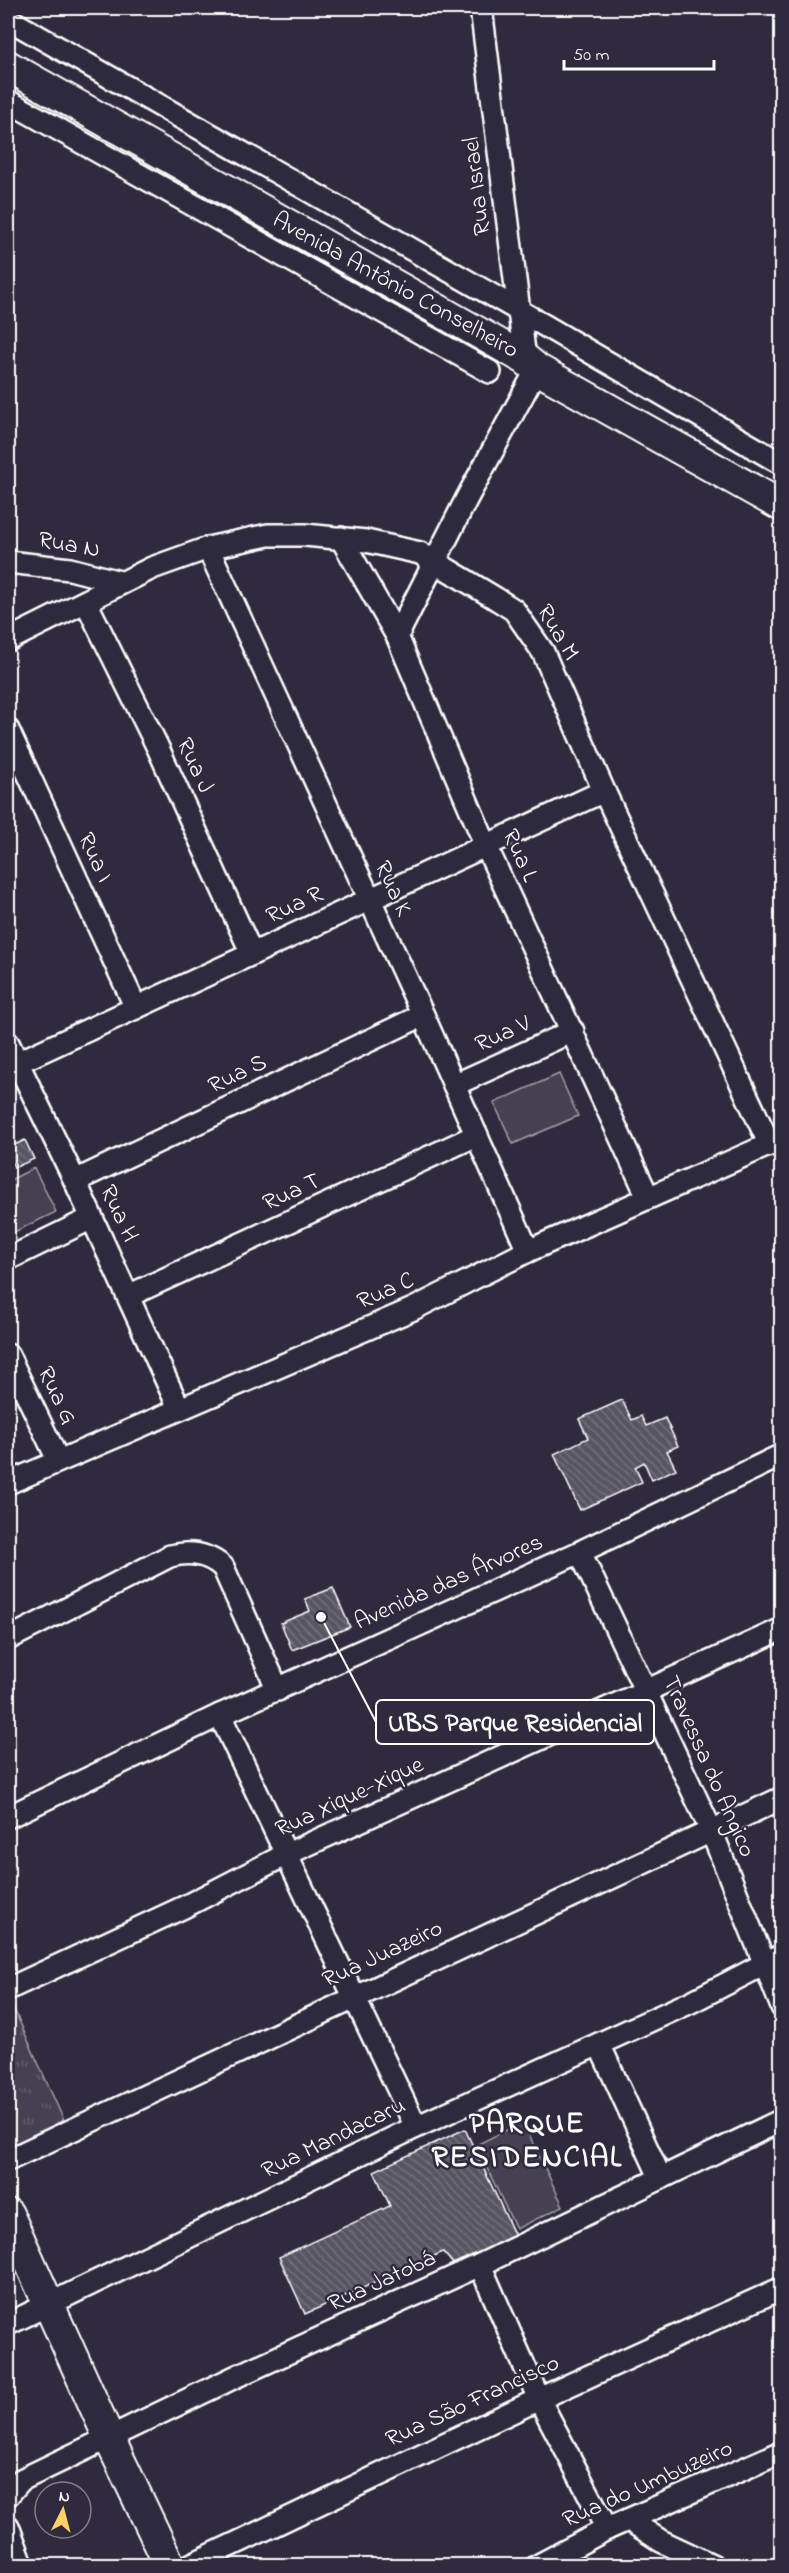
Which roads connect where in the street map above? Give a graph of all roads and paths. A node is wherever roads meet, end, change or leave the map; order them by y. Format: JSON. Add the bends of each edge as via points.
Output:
{"nodes":[{"id":1,"x":482,"y":8,"type":"edge"},
{"id":2,"x":8,"y":19,"type":"edge"},
{"id":3,"x":8,"y":66,"type":"edge"},
{"id":4,"x":8,"y":101,"type":"edge"},
{"id":5,"x":518,"y":310,"type":"junction"},
{"id":6,"x":531,"y":364,"type":"junction"},
{"id":7,"x":490,"y":372,"type":"dead end"},
{"id":8,"x":782,"y":464,"type":"edge"},
{"id":9,"x":782,"y":506,"type":"edge"},
{"id":10,"x":341,"y":538,"type":"junction"},
{"id":11,"x":208,"y":548,"type":"junction"},
{"id":12,"x":436,"y":561,"type":"junction"},
{"id":13,"x":8,"y":562,"type":"edge"},
{"id":14,"x":120,"y":582,"type":"junction"},
{"id":15,"x":86,"y":602,"type":"junction"},
{"id":16,"x":397,"y":636,"type":"junction"},
{"id":17,"x":8,"y":640,"type":"edge"},
{"id":18,"x":8,"y":730,"type":"edge"},
{"id":19,"x":604,"y":791,"type":"junction"},
{"id":20,"x":486,"y":846,"type":"junction"},
{"id":21,"x":368,"y":900,"type":"junction"},
{"id":22,"x":252,"y":954,"type":"junction"},
{"id":23,"x":136,"y":1008,"type":"junction"},
{"id":24,"x":423,"y":1015,"type":"junction"},
{"id":25,"x":573,"y":1031,"type":"junction"},
{"id":26,"x":8,"y":1043,"type":"edge"},
{"id":27,"x":12,"y":1065,"type":"edge"},
{"id":28,"x":454,"y":1085,"type":"junction"},
{"id":29,"x":477,"y":1135,"type":"junction"},
{"id":30,"x":776,"y":1142,"type":"edge"},
{"id":31,"x":75,"y":1181,"type":"junction"},
{"id":32,"x":648,"y":1197,"type":"junction"},
{"id":33,"x":92,"y":1218,"type":"junction"},
{"id":34,"x":528,"y":1251,"type":"junction"},
{"id":35,"x":8,"y":1259,"type":"edge"},
{"id":36,"x":128,"y":1296,"type":"junction"},
{"id":37,"x":8,"y":1355,"type":"edge"},
{"id":38,"x":179,"y":1408,"type":"junction"},
{"id":39,"x":782,"y":1455,"type":"edge"},
{"id":40,"x":58,"y":1460,"type":"junction"},
{"id":41,"x":8,"y":1483,"type":"edge"},
{"id":42,"x":580,"y":1552,"type":"junction"},
{"id":43,"x":782,"y":1629,"type":"edge"},
{"id":44,"x":8,"y":1639,"type":"edge"},
{"id":45,"x":278,"y":1690,"type":"junction"},
{"id":46,"x":646,"y":1692,"type":"junction"},
{"id":47,"x":220,"y":1715,"type":"junction"},
{"id":48,"x":782,"y":1798,"type":"edge"},
{"id":49,"x":8,"y":1817,"type":"edge"},
{"id":50,"x":711,"y":1830,"type":"junction"},
{"id":51,"x":285,"y":1855,"type":"junction"},
{"id":52,"x":772,"y":1959,"type":"edge"},
{"id":53,"x":8,"y":1989,"type":"edge"},
{"id":54,"x":354,"y":1997,"type":"junction"},
{"id":55,"x":782,"y":2007,"type":"edge"},
{"id":56,"x":599,"y":2044,"type":"junction"},
{"id":57,"x":782,"y":2120,"type":"edge"},
{"id":58,"x":416,"y":2127,"type":"junction"},
{"id":59,"x":8,"y":2160,"type":"edge"},
{"id":60,"x":660,"y":2177,"type":"junction"},
{"id":61,"x":8,"y":2214,"type":"edge"},
{"id":62,"x":480,"y":2265,"type":"junction"},
{"id":63,"x":782,"y":2288,"type":"edge"},
{"id":64,"x":48,"y":2305,"type":"junction"},
{"id":65,"x":8,"y":2324,"type":"edge"},
{"id":66,"x":539,"y":2399,"type":"junction"},
{"id":67,"x":109,"y":2438,"type":"junction"},
{"id":68,"x":782,"y":2452,"type":"edge"},
{"id":69,"x":8,"y":2495,"type":"edge"},
{"id":70,"x":629,"y":2520,"type":"junction"},
{"id":71,"x":8,"y":2526,"type":"edge"},
{"id":72,"x":607,"y":2529,"type":"junction"},
{"id":73,"x":17,"y":2562,"type":"edge"},
{"id":74,"x":170,"y":2565,"type":"edge"},
{"id":75,"x":188,"y":2565,"type":"edge"},
{"id":76,"x":537,"y":2565,"type":"edge"},
{"id":77,"x":714,"y":2565,"type":"edge"}],
"edges":[{"from":1,"to":5,"type":"street","name":"Rua Israel"},
{"from":2,"to":5,"type":"street"},
{"from":3,"to":6,"type":"street","name":"Avenida Antônio Conselheiro"},
{"from":4,"to":7,"type":"street"},
{"from":5,"to":6,"type":"street","name":"Rua Israel"},
{"from":5,"to":8,"type":"street"},
{"from":6,"to":9,"type":"street","name":"Avenida Antônio Conselheiro"},
{"from":6,"to":12,"type":"street"},
{"from":10,"to":11,"type":"street","name":"Rua M","via":[[268,535]]},
{"from":10,"to":12,"type":"street","name":"Rua M","via":[[420,553]]},
{"from":10,"to":16,"type":"street","name":"Rua L"},
{"from":11,"to":14,"type":"street","name":"Rua M"},
{"from":11,"to":21,"type":"street","name":"Rua K"},
{"from":12,"to":16,"type":"street"},
{"from":12,"to":19,"type":"street","name":"Rua M","via":[[514,610],[530,631]]},
{"from":13,"to":14,"type":"street","name":"Rua N","via":[[70,568]]},
{"from":14,"to":15,"type":"street","name":"Rua M"},
{"from":15,"to":17,"type":"street","name":"Rua M"},
{"from":15,"to":22,"type":"street","name":"Rua J"},
{"from":16,"to":20,"type":"street","name":"Rua L"},
{"from":18,"to":23,"type":"street","name":"Rua I"},
{"from":19,"to":20,"type":"street","name":"Rua R"},
{"from":19,"to":30,"type":"street","name":"Rua M"},
{"from":20,"to":21,"type":"street","name":"Rua R"},
{"from":20,"to":25,"type":"street","name":"Rua L"},
{"from":21,"to":22,"type":"street","name":"Rua R"},
{"from":21,"to":24,"type":"street","name":"Rua K"},
{"from":22,"to":23,"type":"street","name":"Rua R"},
{"from":23,"to":27,"type":"street","name":"Rua R"},
{"from":24,"to":28,"type":"street","name":"Rua K"},
{"from":24,"to":31,"type":"street","name":"Rua S"},
{"from":25,"to":28,"type":"street","name":"Rua V"},
{"from":25,"to":32,"type":"street","name":"Rua L"},
{"from":26,"to":27,"type":"street","name":"Rua H"},
{"from":27,"to":31,"type":"street","name":"Rua H"},
{"from":28,"to":29,"type":"street","name":"Rua K"},
{"from":29,"to":34,"type":"street","name":"Rua K"},
{"from":29,"to":36,"type":"street","name":"Rua T"},
{"from":30,"to":32,"type":"street","name":"Rua C"},
{"from":31,"to":33,"type":"street","name":"Rua H"},
{"from":32,"to":34,"type":"street","name":"Rua C"},
{"from":33,"to":35,"type":"street"},
{"from":33,"to":36,"type":"street","name":"Rua H"},
{"from":34,"to":38,"type":"street","name":"Rua C","via":[[413,1309]]},
{"from":36,"to":38,"type":"street","name":"Rua H"},
{"from":37,"to":40,"type":"street","name":"Rua G"},
{"from":38,"to":40,"type":"street","name":"Rua C"},
{"from":39,"to":42,"type":"street","name":"Avenida das Árvores"},
{"from":40,"to":41,"type":"street","name":"Rua C"},
{"from":42,"to":45,"type":"street","name":"Avenida das Árvores"},
{"from":42,"to":46,"type":"street","name":"Travessa do Angico"},
{"from":43,"to":46,"type":"street","name":"Rua Xique-Xique"},
{"from":44,"to":45,"type":"street","via":[[170,1556],[201,1554],[223,1567]]},
{"from":45,"to":47,"type":"street","name":"Avenida das Árvores"},
{"from":46,"to":50,"type":"street","name":"Travessa do Angico"},
{"from":46,"to":51,"type":"street","name":"Rua Xique-Xique"},
{"from":47,"to":49,"type":"street","name":"Avenida das Árvores"},
{"from":47,"to":51,"type":"street"},
{"from":48,"to":50,"type":"street","name":"Rua Juazeiro"},
{"from":50,"to":52,"type":"street","name":"Travessa do Angico"},
{"from":50,"to":54,"type":"street","name":"Rua Juazeiro"},
{"from":51,"to":53,"type":"street","name":"Rua Xique-Xique"},
{"from":51,"to":54,"type":"street"},
{"from":52,"to":55,"type":"street","name":"Travessa do Angico"},
{"from":52,"to":56,"type":"street","name":"Rua Mandacaru"},
{"from":54,"to":58,"type":"street"},
{"from":54,"to":59,"type":"street","name":"Rua Juazeiro"},
{"from":56,"to":58,"type":"street","name":"Rua Mandacaru"},
{"from":56,"to":60,"type":"street"},
{"from":57,"to":60,"type":"street","name":"Rua Jatobá"},
{"from":58,"to":64,"type":"street","name":"Rua Mandacaru"},
{"from":60,"to":62,"type":"street","name":"Rua Jatobá"},
{"from":61,"to":64,"type":"street"},
{"from":62,"to":66,"type":"street"},
{"from":62,"to":67,"type":"street","name":"Rua Jatobá"},
{"from":63,"to":66,"type":"street","name":"Rua São Francisco"},
{"from":64,"to":65,"type":"street","name":"Rua Mandacaru"},
{"from":64,"to":67,"type":"street"},
{"from":66,"to":72,"type":"street"},
{"from":66,"to":75,"type":"street","name":"Rua São Francisco"},
{"from":67,"to":69,"type":"street","name":"Rua Jatobá","via":[[21,2480]]},
{"from":67,"to":74,"type":"street"},
{"from":68,"to":70,"type":"street","name":"Rua do Umbuzeiro"},
{"from":70,"to":72,"type":"street","name":"Rua do Umbuzeiro"},
{"from":70,"to":77,"type":"street","via":[[661,2541]]},
{"from":71,"to":73,"type":"street"},
{"from":72,"to":76,"type":"street","name":"Rua do Umbuzeiro"}]}
